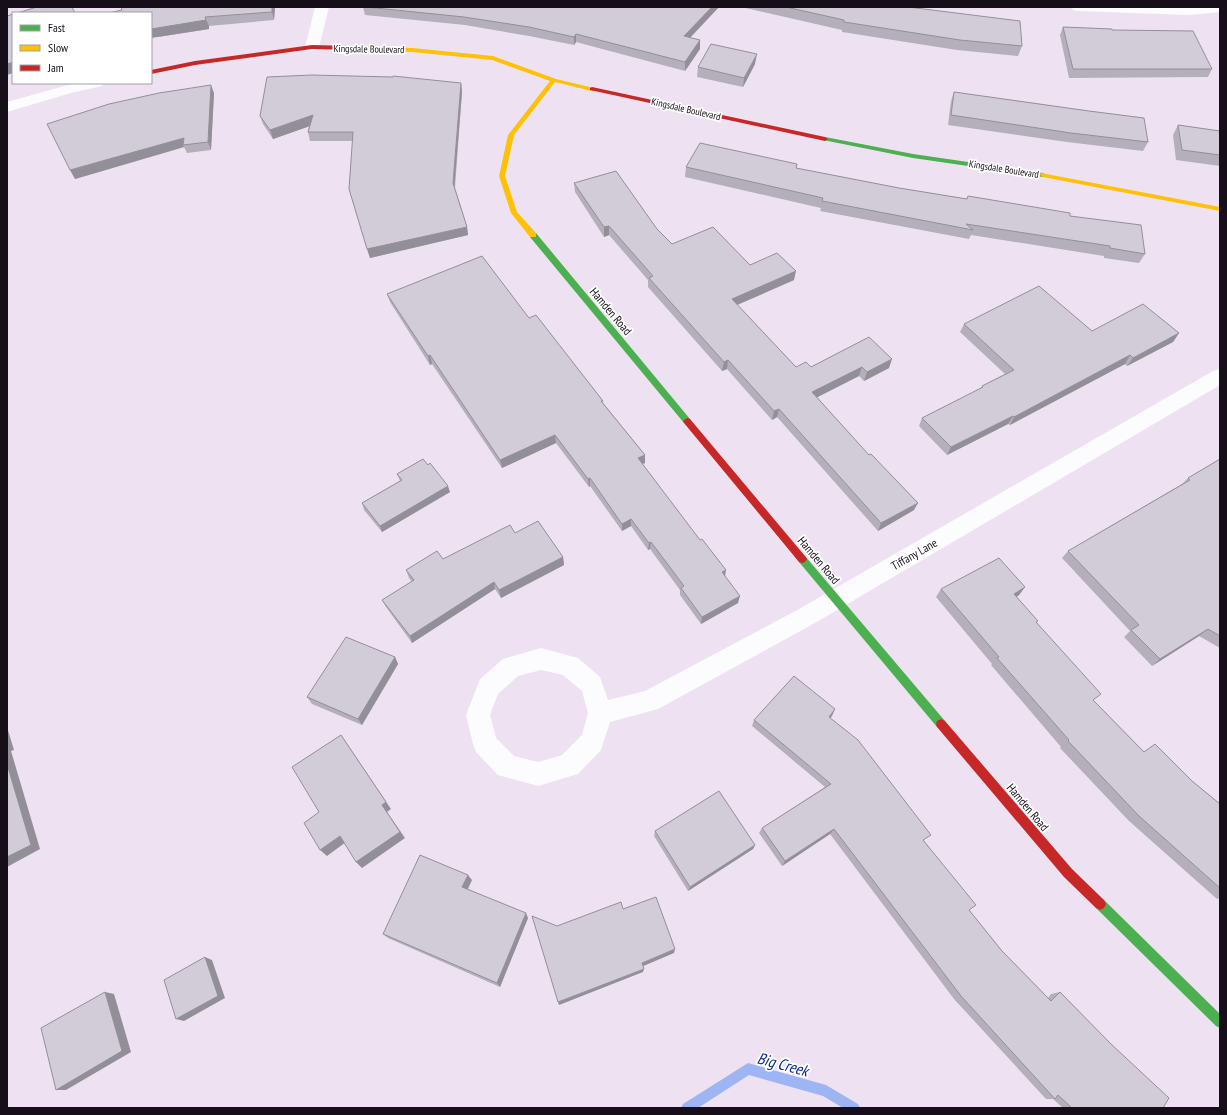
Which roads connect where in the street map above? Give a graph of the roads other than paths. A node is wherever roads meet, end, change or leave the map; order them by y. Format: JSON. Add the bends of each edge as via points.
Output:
{"nodes":[{"id":1,"x":322,"y":7,"type":"edge"},
{"id":2,"x":1078,"y":7,"type":"edge"},
{"id":3,"x":1220,"y":8,"type":"edge"},
{"id":4,"x":312,"y":47,"type":"junction"},
{"id":5,"x":152,"y":72,"type":"edge"},
{"id":6,"x":554,"y":80,"type":"junction"},
{"id":7,"x":92,"y":84,"type":"edge"},
{"id":8,"x":7,"y":107,"type":"edge"},
{"id":9,"x":1220,"y":209,"type":"edge"},
{"id":10,"x":1220,"y":376,"type":"edge"},
{"id":11,"x":836,"y":600,"type":"junction"},
{"id":12,"x":600,"y":713,"type":"junction"},
{"id":13,"x":1220,"y":1022,"type":"edge"}],
"edges":[{"from":1,"to":4,"type":"street"},
{"from":2,"to":3,"type":"street","via":[[1189,11]]},
{"from":4,"to":5,"type":"street","name":"Kingsdale Boulevard","via":[[194,63]]},
{"from":4,"to":6,"type":"street","name":"Kingsdale Boulevard","via":[[412,50],[493,58]]},
{"from":6,"to":9,"type":"street","name":"Kingsdale Boulevard","via":[[764,127],[889,151],[1068,179]]},
{"from":6,"to":11,"type":"street","name":"Hamden Road","via":[[511,135],[502,176],[514,213]]},
{"from":7,"to":8,"type":"street"},
{"from":10,"to":11,"type":"street","name":"Tiffany Lane"},
{"from":11,"to":12,"type":"street","name":"Tiffany Lane","via":[[650,701]]},
{"from":11,"to":13,"type":"street","name":"Hamden Road","via":[[1068,873]]},
{"from":12,"to":12,"type":"street","via":[[592,742],[569,765],[538,774],[506,766],[485,744],[478,715],[488,687],[511,666],[541,659],[570,666],[592,685]]}]}
